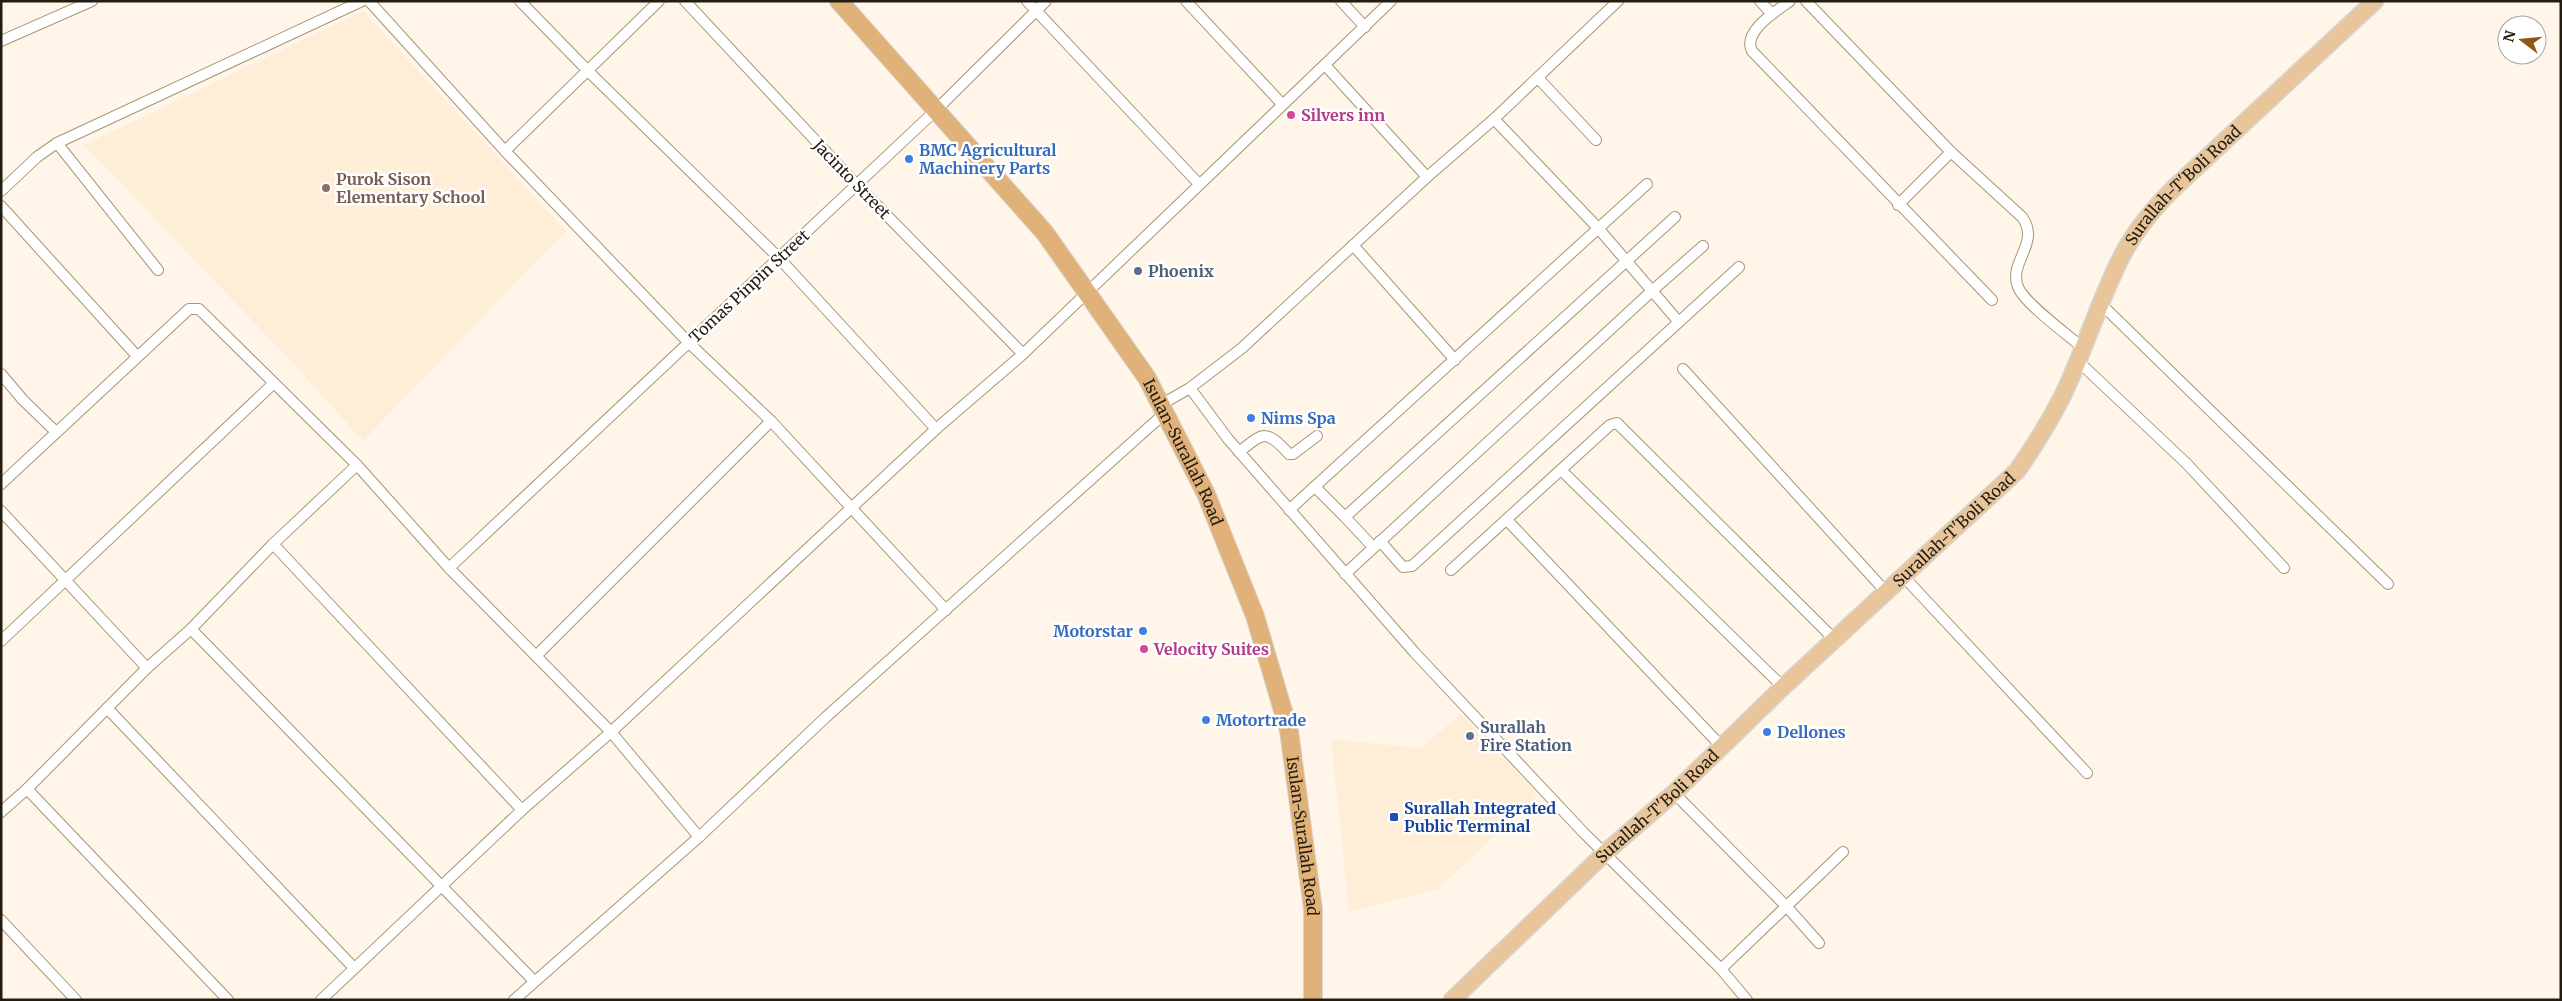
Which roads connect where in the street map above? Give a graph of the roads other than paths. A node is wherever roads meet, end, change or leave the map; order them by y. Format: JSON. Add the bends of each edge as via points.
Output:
{"nodes":[{"id":1,"x":92,"y":1,"type":"edge"},
{"id":2,"x":362,"y":1,"type":"edge"},
{"id":3,"x":369,"y":1,"type":"edge"},
{"id":4,"x":520,"y":1,"type":"edge"},
{"id":5,"x":659,"y":1,"type":"edge"},
{"id":6,"x":685,"y":1,"type":"edge"},
{"id":7,"x":839,"y":1,"type":"edge"},
{"id":8,"x":1027,"y":1,"type":"edge"},
{"id":9,"x":1046,"y":1,"type":"edge"},
{"id":10,"x":1186,"y":1,"type":"edge"},
{"id":11,"x":1341,"y":1,"type":"edge"},
{"id":12,"x":1391,"y":1,"type":"edge"},
{"id":13,"x":1618,"y":1,"type":"edge"},
{"id":14,"x":1760,"y":1,"type":"edge"},
{"id":15,"x":1790,"y":1,"type":"edge"},
{"id":16,"x":1806,"y":1,"type":"edge"},
{"id":17,"x":2375,"y":1,"type":"edge"},
{"id":18,"x":1036,"y":11,"type":"junction"},
{"id":19,"x":1772,"y":14,"type":"junction"},
{"id":20,"x":1365,"y":27,"type":"junction"},
{"id":21,"x":1,"y":41,"type":"edge"},
{"id":22,"x":1325,"y":65,"type":"junction"},
{"id":23,"x":588,"y":72,"type":"junction"},
{"id":24,"x":1538,"y":78,"type":"junction"},
{"id":25,"x":1282,"y":104,"type":"junction"},
{"id":26,"x":936,"y":111,"type":"junction"},
{"id":27,"x":1494,"y":119,"type":"junction"},
{"id":28,"x":1596,"y":140,"type":"dead end"},
{"id":29,"x":57,"y":143,"type":"junction"},
{"id":30,"x":505,"y":151,"type":"junction"},
{"id":31,"x":1951,"y":152,"type":"junction"},
{"id":32,"x":1427,"y":177,"type":"junction"},
{"id":33,"x":1198,"y":183,"type":"junction"},
{"id":34,"x":1647,"y":184,"type":"dead end"},
{"id":35,"x":857,"y":185,"type":"junction"},
{"id":36,"x":1,"y":191,"type":"edge"},
{"id":37,"x":1898,"y":205,"type":"junction"},
{"id":38,"x":1,"y":206,"type":"edge"},
{"id":39,"x":1675,"y":217,"type":"dead end"},
{"id":40,"x":1598,"y":228,"type":"junction"},
{"id":41,"x":1352,"y":246,"type":"junction"},
{"id":42,"x":1703,"y":246,"type":"dead end"},
{"id":43,"x":779,"y":258,"type":"junction"},
{"id":44,"x":1627,"y":260,"type":"junction"},
{"id":45,"x":1739,"y":267,"type":"dead end"},
{"id":46,"x":158,"y":270,"type":"dead end"},
{"id":47,"x":1653,"y":290,"type":"junction"},
{"id":48,"x":1087,"y":291,"type":"junction"},
{"id":49,"x":1992,"y":300,"type":"dead end"},
{"id":50,"x":2100,"y":303,"type":"junction"},
{"id":51,"x":1678,"y":321,"type":"junction"},
{"id":52,"x":689,"y":343,"type":"junction"},
{"id":53,"x":1023,"y":354,"type":"junction"},
{"id":54,"x":2080,"y":354,"type":"junction"},
{"id":55,"x":136,"y":355,"type":"junction"},
{"id":56,"x":1455,"y":360,"type":"junction"},
{"id":57,"x":1682,"y":370,"type":"dead end"},
{"id":58,"x":1,"y":374,"type":"edge"},
{"id":59,"x":274,"y":383,"type":"junction"},
{"id":60,"x":1190,"y":388,"type":"junction"},
{"id":61,"x":1164,"y":408,"type":"junction"},
{"id":62,"x":772,"y":421,"type":"junction"},
{"id":63,"x":936,"y":430,"type":"junction"},
{"id":64,"x":56,"y":432,"type":"junction"},
{"id":65,"x":1317,"y":436,"type":"dead end"},
{"id":66,"x":1239,"y":452,"type":"junction"},
{"id":67,"x":357,"y":464,"type":"junction"},
{"id":68,"x":1561,"y":470,"type":"junction"},
{"id":69,"x":1,"y":484,"type":"edge"},
{"id":70,"x":1315,"y":487,"type":"junction"},
{"id":71,"x":853,"y":506,"type":"junction"},
{"id":72,"x":1289,"y":510,"type":"junction"},
{"id":73,"x":1,"y":511,"type":"edge"},
{"id":74,"x":1345,"y":517,"type":"junction"},
{"id":75,"x":1507,"y":520,"type":"junction"},
{"id":76,"x":273,"y":544,"type":"junction"},
{"id":77,"x":1377,"y":544,"type":"junction"},
{"id":78,"x":449,"y":568,"type":"junction"},
{"id":79,"x":2284,"y":568,"type":"dead end"},
{"id":80,"x":1451,"y":570,"type":"dead end"},
{"id":81,"x":1345,"y":574,"type":"junction"},
{"id":82,"x":1904,"y":577,"type":"junction"},
{"id":83,"x":66,"y":582,"type":"junction"},
{"id":84,"x":2388,"y":584,"type":"dead end"},
{"id":85,"x":1887,"y":593,"type":"junction"},
{"id":86,"x":946,"y":610,"type":"junction"},
{"id":87,"x":191,"y":629,"type":"junction"},
{"id":88,"x":1,"y":641,"type":"edge"},
{"id":89,"x":1836,"y":641,"type":"junction"},
{"id":90,"x":536,"y":656,"type":"junction"},
{"id":91,"x":147,"y":668,"type":"junction"},
{"id":92,"x":1783,"y":687,"type":"junction"},
{"id":93,"x":108,"y":708,"type":"junction"},
{"id":94,"x":611,"y":732,"type":"junction"},
{"id":95,"x":1722,"y":747,"type":"junction"},
{"id":96,"x":2087,"y":774,"type":"dead end"},
{"id":97,"x":27,"y":789,"type":"junction"},
{"id":98,"x":1674,"y":793,"type":"junction"},
{"id":99,"x":522,"y":810,"type":"junction"},
{"id":100,"x":1,"y":812,"type":"edge"},
{"id":101,"x":700,"y":837,"type":"junction"},
{"id":102,"x":1606,"y":852,"type":"junction"},
{"id":103,"x":1843,"y":852,"type":"dead end"},
{"id":104,"x":440,"y":887,"type":"junction"},
{"id":105,"x":1787,"y":907,"type":"junction"},
{"id":106,"x":1,"y":920,"type":"edge"},
{"id":107,"x":1819,"y":943,"type":"dead end"},
{"id":108,"x":354,"y":968,"type":"junction"},
{"id":109,"x":1721,"y":969,"type":"junction"},
{"id":110,"x":534,"y":981,"type":"junction"},
{"id":111,"x":76,"y":1000,"type":"edge"},
{"id":112,"x":228,"y":1000,"type":"edge"},
{"id":113,"x":321,"y":1000,"type":"edge"},
{"id":114,"x":514,"y":1000,"type":"edge"},
{"id":115,"x":1313,"y":1000,"type":"edge"},
{"id":116,"x":1452,"y":1000,"type":"edge"},
{"id":117,"x":1747,"y":1000,"type":"edge"}],
"edges":[{"from":1,"to":21,"type":"street"},
{"from":2,"to":29,"type":"street"},
{"from":3,"to":30,"type":"street"},
{"from":4,"to":23,"type":"street"},
{"from":5,"to":23,"type":"street"},
{"from":6,"to":35,"type":"street","name":"Jacinto Street"},
{"from":7,"to":26,"type":"highway","name":"Isulan-Surallah Road"},
{"from":8,"to":18,"type":"street"},
{"from":9,"to":18,"type":"street","name":"Tomas Pinpin Street"},
{"from":10,"to":25,"type":"street"},
{"from":11,"to":20,"type":"street"},
{"from":12,"to":20,"type":"street"},
{"from":13,"to":24,"type":"street"},
{"from":14,"to":19,"type":"street"},
{"from":15,"to":19,"type":"street"},
{"from":16,"to":31,"type":"street"},
{"from":17,"to":50,"type":"main road","name":"Surallah-T'Boli Road","via":[[2146,218],[2125,251]]},
{"from":18,"to":26,"type":"street","name":"Tomas Pinpin Street"},
{"from":18,"to":33,"type":"street"},
{"from":19,"to":37,"type":"street","via":[[1752,35],[1749,43],[1752,51]]},
{"from":20,"to":22,"type":"street"},
{"from":22,"to":25,"type":"street"},
{"from":22,"to":32,"type":"street"},
{"from":23,"to":30,"type":"street"},
{"from":23,"to":43,"type":"street"},
{"from":24,"to":27,"type":"street"},
{"from":24,"to":28,"type":"street"},
{"from":25,"to":33,"type":"street"},
{"from":26,"to":35,"type":"street","name":"Tomas Pinpin Street"},
{"from":26,"to":48,"type":"highway","name":"Isulan-Surallah Road","via":[[1045,233]]},
{"from":27,"to":32,"type":"street"},
{"from":27,"to":40,"type":"street"},
{"from":29,"to":36,"type":"street"},
{"from":29,"to":46,"type":"street"},
{"from":30,"to":52,"type":"street"},
{"from":31,"to":37,"type":"street"},
{"from":31,"to":54,"type":"street","via":[[2026,223],[2029,235],[2016,279],[2018,289]]},
{"from":32,"to":41,"type":"street"},
{"from":33,"to":48,"type":"street"},
{"from":34,"to":40,"type":"street"},
{"from":35,"to":43,"type":"street","name":"Tomas Pinpin Street"},
{"from":35,"to":53,"type":"street","name":"Jacinto Street"},
{"from":37,"to":49,"type":"street"},
{"from":38,"to":55,"type":"street"},
{"from":39,"to":44,"type":"street"},
{"from":40,"to":44,"type":"street"},
{"from":40,"to":56,"type":"street"},
{"from":41,"to":56,"type":"street"},
{"from":41,"to":60,"type":"street","via":[[1242,348]]},
{"from":42,"to":47,"type":"street"},
{"from":43,"to":52,"type":"street","name":"Tomas Pinpin Street"},
{"from":43,"to":63,"type":"street"},
{"from":44,"to":47,"type":"street"},
{"from":44,"to":74,"type":"street"},
{"from":45,"to":51,"type":"street"},
{"from":47,"to":51,"type":"street"},
{"from":47,"to":77,"type":"street"},
{"from":48,"to":53,"type":"street"},
{"from":48,"to":61,"type":"highway","name":"Isulan-Surallah Road"},
{"from":50,"to":54,"type":"main road","name":"Surallah-T'Boli Road"},
{"from":50,"to":84,"type":"street"},
{"from":51,"to":77,"type":"street","via":[[1412,566],[1403,567]]},
{"from":52,"to":62,"type":"street"},
{"from":52,"to":78,"type":"street","name":"Tomas Pinpin Street"},
{"from":53,"to":63,"type":"street"},
{"from":54,"to":79,"type":"street"},
{"from":54,"to":82,"type":"main road","name":"Surallah-T'Boli Road","via":[[2039,439],[2017,471]]},
{"from":55,"to":59,"type":"street","via":[[195,307]]},
{"from":55,"to":64,"type":"street"},
{"from":56,"to":70,"type":"street"},
{"from":57,"to":85,"type":"street"},
{"from":58,"to":64,"type":"street","via":[[22,400]]},
{"from":59,"to":67,"type":"street"},
{"from":59,"to":83,"type":"street"},
{"from":60,"to":61,"type":"street"},
{"from":60,"to":66,"type":"street"},
{"from":61,"to":86,"type":"street"},
{"from":61,"to":115,"type":"highway","name":"Isulan-Surallah Road","via":[[1206,494],[1254,616],[1289,731],[1314,909]]},
{"from":62,"to":71,"type":"street"},
{"from":62,"to":90,"type":"street"},
{"from":63,"to":71,"type":"street"},
{"from":64,"to":69,"type":"street"},
{"from":65,"to":66,"type":"street","via":[[1292,454],[1273,437],[1265,435]]},
{"from":66,"to":72,"type":"street"},
{"from":67,"to":76,"type":"street"},
{"from":67,"to":78,"type":"street"},
{"from":68,"to":75,"type":"street"},
{"from":68,"to":89,"type":"street","via":[[1610,425],[1619,424]]},
{"from":68,"to":92,"type":"street"},
{"from":70,"to":72,"type":"street"},
{"from":70,"to":74,"type":"street"},
{"from":71,"to":86,"type":"street"},
{"from":71,"to":94,"type":"street"},
{"from":72,"to":81,"type":"street"},
{"from":73,"to":83,"type":"street"},
{"from":74,"to":77,"type":"street"},
{"from":75,"to":80,"type":"street"},
{"from":75,"to":95,"type":"street"},
{"from":76,"to":87,"type":"street"},
{"from":76,"to":99,"type":"street"},
{"from":77,"to":81,"type":"street"},
{"from":78,"to":90,"type":"street"},
{"from":81,"to":102,"type":"street","via":[[1583,832]]},
{"from":82,"to":85,"type":"main road","name":"Surallah-T'Boli Road"},
{"from":82,"to":96,"type":"street"},
{"from":83,"to":88,"type":"street"},
{"from":83,"to":91,"type":"street"},
{"from":85,"to":89,"type":"main road","name":"Surallah-T'Boli Road"},
{"from":86,"to":101,"type":"street","via":[[826,717]]},
{"from":87,"to":91,"type":"street"},
{"from":87,"to":104,"type":"street"},
{"from":89,"to":92,"type":"main road","name":"Surallah-T'Boli Road"},
{"from":90,"to":94,"type":"street"},
{"from":91,"to":93,"type":"street"},
{"from":92,"to":95,"type":"main road","name":"Surallah-T'Boli Road"},
{"from":93,"to":97,"type":"street"},
{"from":93,"to":108,"type":"street"},
{"from":94,"to":99,"type":"street"},
{"from":94,"to":101,"type":"street"},
{"from":95,"to":98,"type":"main road","name":"Surallah-T'Boli Road"},
{"from":97,"to":100,"type":"street"},
{"from":97,"to":112,"type":"street"},
{"from":98,"to":102,"type":"main road","name":"Surallah-T'Boli Road"},
{"from":98,"to":105,"type":"street"},
{"from":99,"to":104,"type":"street"},
{"from":101,"to":110,"type":"street"},
{"from":102,"to":109,"type":"street"},
{"from":102,"to":116,"type":"main road","name":"Surallah-T'Boli Road"},
{"from":103,"to":105,"type":"street"},
{"from":104,"to":108,"type":"street"},
{"from":104,"to":110,"type":"street"},
{"from":105,"to":107,"type":"street"},
{"from":105,"to":109,"type":"street"},
{"from":106,"to":111,"type":"street"},
{"from":108,"to":113,"type":"street"},
{"from":109,"to":117,"type":"street"},
{"from":110,"to":114,"type":"street"}]}
